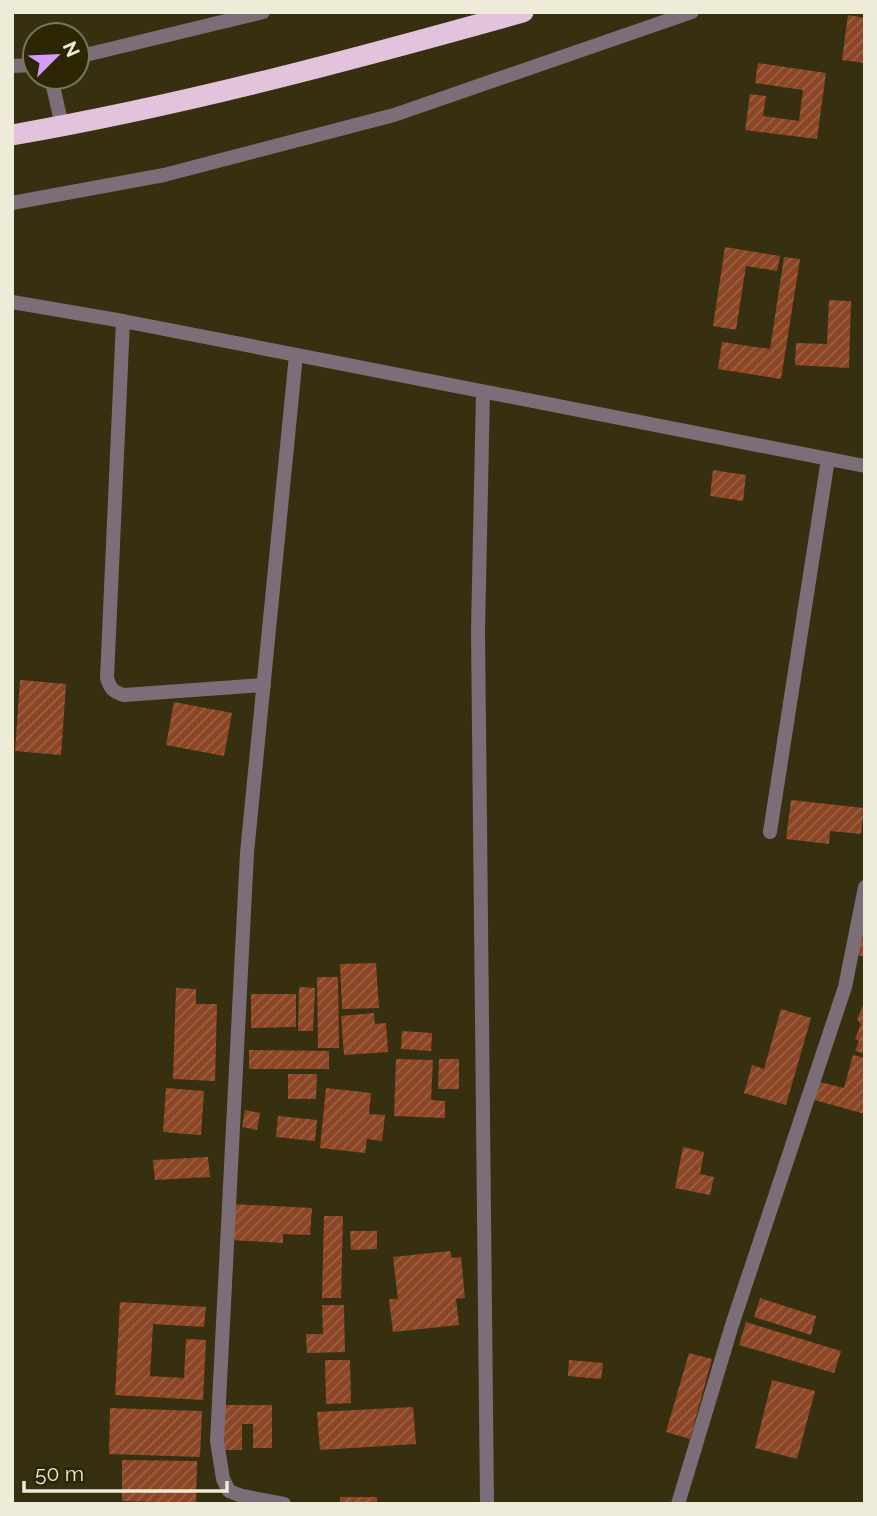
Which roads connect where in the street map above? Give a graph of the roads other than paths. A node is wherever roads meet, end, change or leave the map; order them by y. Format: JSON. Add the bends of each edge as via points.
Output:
{"nodes":[{"id":1,"x":263,"y":12,"type":"edge"},
{"id":2,"x":523,"y":12,"type":"edge"},
{"id":3,"x":691,"y":12,"type":"edge"},
{"id":4,"x":91,"y":54,"type":"edge"},
{"id":5,"x":54,"y":91,"type":"edge"},
{"id":6,"x":62,"y":126,"type":"junction"},
{"id":7,"x":12,"y":135,"type":"edge"},
{"id":8,"x":12,"y":203,"type":"edge"},
{"id":9,"x":12,"y":302,"type":"edge"},
{"id":10,"x":123,"y":321,"type":"junction"},
{"id":11,"x":296,"y":355,"type":"junction"},
{"id":12,"x":483,"y":391,"type":"junction"},
{"id":13,"x":828,"y":459,"type":"junction"},
{"id":14,"x":865,"y":466,"type":"edge"},
{"id":15,"x":264,"y":685,"type":"junction"},
{"id":16,"x":770,"y":832,"type":"dead end"},
{"id":17,"x":865,"y":887,"type":"edge"},
{"id":18,"x":284,"y":1504,"type":"edge"},
{"id":19,"x":487,"y":1504,"type":"edge"},
{"id":20,"x":678,"y":1504,"type":"edge"}],
"edges":[{"from":1,"to":4,"type":"street"},
{"from":2,"to":6,"type":"highway","via":[[338,64]]},
{"from":3,"to":8,"type":"street","via":[[394,115],[164,175]]},
{"from":5,"to":6,"type":"street"},
{"from":6,"to":7,"type":"highway"},
{"from":9,"to":10,"type":"street"},
{"from":10,"to":11,"type":"street"},
{"from":10,"to":15,"type":"street","via":[[110,686],[124,695]]},
{"from":11,"to":12,"type":"street"},
{"from":11,"to":15,"type":"street"},
{"from":12,"to":13,"type":"street"},
{"from":12,"to":19,"type":"street","via":[[478,631]]},
{"from":13,"to":14,"type":"street"},
{"from":13,"to":16,"type":"street"},
{"from":15,"to":18,"type":"street","via":[[247,853],[217,1441],[229,1491]]},
{"from":17,"to":20,"type":"street","via":[[845,987],[732,1325]]}]}
